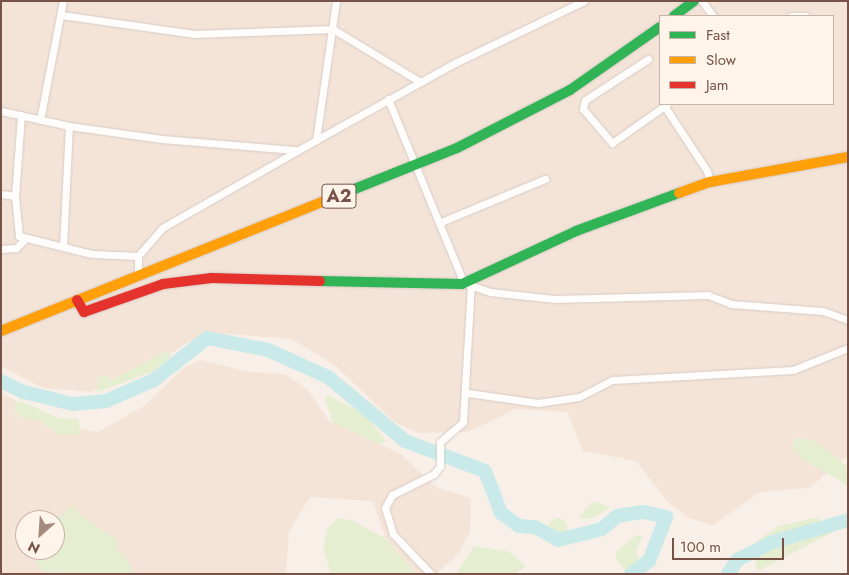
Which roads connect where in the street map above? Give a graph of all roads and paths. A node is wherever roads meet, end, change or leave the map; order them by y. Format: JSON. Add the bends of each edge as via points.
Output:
{"nodes":[{"id":1,"x":63,"y":1,"type":"edge"},
{"id":2,"x":336,"y":1,"type":"edge"},
{"id":3,"x":694,"y":1,"type":"edge"},
{"id":4,"x":702,"y":1,"type":"edge"},
{"id":5,"x":580,"y":2,"type":"edge"},
{"id":6,"x":61,"y":15,"type":"junction"},
{"id":7,"x":675,"y":15,"type":"edge"},
{"id":8,"x":712,"y":15,"type":"edge"},
{"id":9,"x":659,"y":28,"type":"edge"},
{"id":10,"x":333,"y":29,"type":"junction"},
{"id":11,"x":648,"y":59,"type":"dead end"},
{"id":12,"x":420,"y":82,"type":"junction"},
{"id":13,"x":388,"y":99,"type":"junction"},
{"id":14,"x":666,"y":106,"type":"edge"},
{"id":15,"x":1,"y":110,"type":"edge"},
{"id":16,"x":21,"y":115,"type":"junction"},
{"id":17,"x":40,"y":120,"type":"junction"},
{"id":18,"x":69,"y":126,"type":"junction"},
{"id":19,"x":316,"y":140,"type":"junction"},
{"id":20,"x":296,"y":150,"type":"junction"},
{"id":21,"x":848,"y":157,"type":"edge"},
{"id":22,"x":416,"y":164,"type":"junction"},
{"id":23,"x":545,"y":179,"type":"dead end"},
{"id":24,"x":710,"y":182,"type":"junction"},
{"id":25,"x":1,"y":194,"type":"edge"},
{"id":26,"x":14,"y":196,"type":"junction"},
{"id":27,"x":441,"y":222,"type":"junction"},
{"id":28,"x":24,"y":240,"type":"junction"},
{"id":29,"x":63,"y":247,"type":"junction"},
{"id":30,"x":1,"y":249,"type":"edge"},
{"id":31,"x":138,"y":256,"type":"junction"},
{"id":32,"x":138,"y":275,"type":"junction"},
{"id":33,"x":467,"y":284,"type":"junction"},
{"id":34,"x":77,"y":300,"type":"junction"},
{"id":35,"x":848,"y":320,"type":"edge"},
{"id":36,"x":1,"y":331,"type":"edge"},
{"id":37,"x":848,"y":348,"type":"edge"},
{"id":38,"x":468,"y":393,"type":"junction"},
{"id":39,"x":431,"y":574,"type":"edge"}],
"edges":[{"from":1,"to":6,"type":"street"},
{"from":2,"to":10,"type":"street"},
{"from":3,"to":7,"type":"street"},
{"from":4,"to":8,"type":"street"},
{"from":5,"to":12,"type":"street"},
{"from":6,"to":10,"type":"street","via":[[195,34]]},
{"from":6,"to":17,"type":"street"},
{"from":9,"to":22,"type":"street","number":"A2","via":[[570,90]]},
{"from":10,"to":12,"type":"street"},
{"from":10,"to":19,"type":"street"},
{"from":11,"to":14,"type":"street","via":[[585,100],[583,109],[612,143]]},
{"from":12,"to":13,"type":"street"},
{"from":13,"to":19,"type":"street"},
{"from":13,"to":22,"type":"street"},
{"from":14,"to":24,"type":"street","via":[[707,171]]},
{"from":15,"to":16,"type":"street"},
{"from":16,"to":17,"type":"street"},
{"from":16,"to":26,"type":"street"},
{"from":17,"to":18,"type":"street"},
{"from":18,"to":20,"type":"street"},
{"from":18,"to":29,"type":"street"},
{"from":19,"to":20,"type":"street"},
{"from":20,"to":31,"type":"street","via":[[162,228]]},
{"from":21,"to":24,"type":"street"},
{"from":22,"to":27,"type":"street"},
{"from":22,"to":32,"type":"street","number":"A2"},
{"from":23,"to":27,"type":"street"},
{"from":24,"to":33,"type":"street","via":[[576,231]]},
{"from":25,"to":26,"type":"street"},
{"from":26,"to":28,"type":"street","via":[[17,230]]},
{"from":27,"to":33,"type":"street"},
{"from":28,"to":29,"type":"street"},
{"from":28,"to":30,"type":"street","via":[[16,248]]},
{"from":29,"to":31,"type":"street"},
{"from":31,"to":32,"type":"street"},
{"from":32,"to":34,"type":"street","number":"A2"},
{"from":33,"to":34,"type":"street","via":[[425,286],[212,278],[163,284],[84,312]]},
{"from":33,"to":35,"type":"street","via":[[554,298],[708,295],[731,304],[823,311]]},
{"from":33,"to":38,"type":"street"},
{"from":34,"to":36,"type":"street","number":"A2"},
{"from":37,"to":38,"type":"street","via":[[793,370],[613,380],[579,397],[538,403]]},
{"from":38,"to":39,"type":"street","via":[[463,422],[440,442],[440,466],[434,474],[392,495],[385,508],[393,534]]}]}
